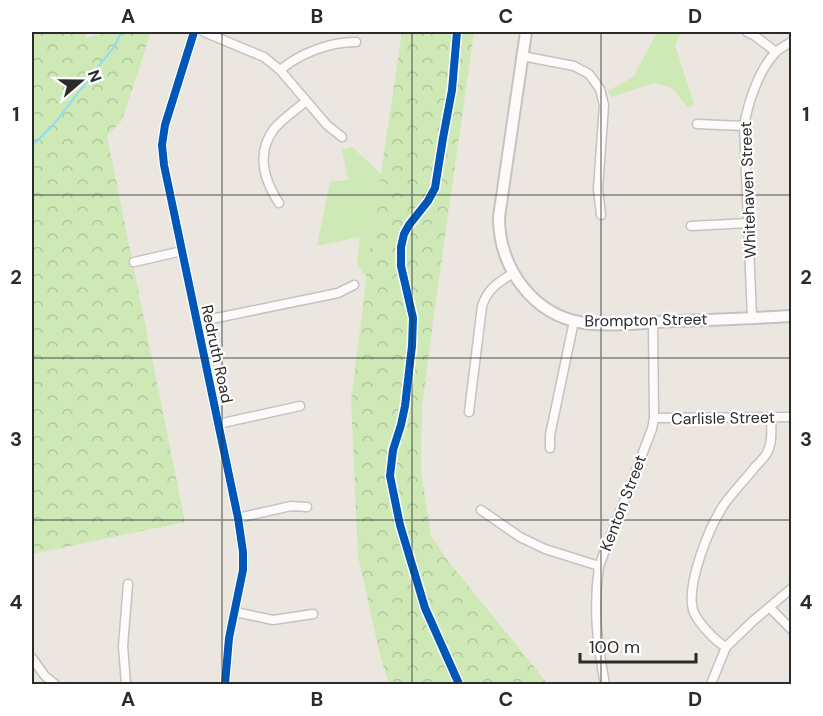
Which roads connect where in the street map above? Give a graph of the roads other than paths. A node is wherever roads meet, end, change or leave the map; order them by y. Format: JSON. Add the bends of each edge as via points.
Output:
{"nodes":[{"id":1,"x":194,"y":32,"type":"edge"},
{"id":2,"x":204,"y":32,"type":"edge"},
{"id":3,"x":526,"y":32,"type":"edge"},
{"id":4,"x":747,"y":32,"type":"edge"},
{"id":5,"x":792,"y":41,"type":"edge"},
{"id":6,"x":356,"y":42,"type":"dead end"},
{"id":7,"x":776,"y":52,"type":"junction"},
{"id":8,"x":522,"y":56,"type":"junction"},
{"id":9,"x":280,"y":70,"type":"junction"},
{"id":10,"x":306,"y":100,"type":"junction"},
{"id":11,"x":697,"y":124,"type":"dead end"},
{"id":12,"x":744,"y":126,"type":"junction"},
{"id":13,"x":342,"y":137,"type":"dead end"},
{"id":14,"x":279,"y":203,"type":"dead end"},
{"id":15,"x":601,"y":215,"type":"dead end"},
{"id":16,"x":748,"y":224,"type":"junction"},
{"id":17,"x":690,"y":226,"type":"dead end"},
{"id":18,"x":182,"y":251,"type":"junction"},
{"id":19,"x":134,"y":262,"type":"dead end"},
{"id":20,"x":513,"y":273,"type":"junction"},
{"id":21,"x":354,"y":285,"type":"dead end"},
{"id":22,"x":792,"y":316,"type":"edge"},
{"id":23,"x":752,"y":318,"type":"junction"},
{"id":24,"x":574,"y":321,"type":"junction"},
{"id":25,"x":197,"y":322,"type":"junction"},
{"id":26,"x":653,"y":322,"type":"junction"},
{"id":27,"x":300,"y":406,"type":"dead end"},
{"id":28,"x":469,"y":412,"type":"dead end"},
{"id":29,"x":771,"y":417,"type":"junction"},
{"id":30,"x":792,"y":417,"type":"edge"},
{"id":31,"x":654,"y":418,"type":"junction"},
{"id":32,"x":218,"y":424,"type":"junction"},
{"id":33,"x":550,"y":448,"type":"dead end"},
{"id":34,"x":307,"y":507,"type":"dead end"},
{"id":35,"x":481,"y":510,"type":"dead end"},
{"id":36,"x":238,"y":518,"type":"junction"},
{"id":37,"x":599,"y":566,"type":"junction"},
{"id":38,"x":128,"y":584,"type":"dead end"},
{"id":39,"x":792,"y":588,"type":"edge"},
{"id":40,"x":770,"y":608,"type":"junction"},
{"id":41,"x":235,"y":612,"type":"junction"},
{"id":42,"x":313,"y":614,"type":"dead end"},
{"id":43,"x":792,"y":630,"type":"edge"},
{"id":44,"x":726,"y":647,"type":"junction"},
{"id":45,"x":32,"y":658,"type":"edge"},
{"id":46,"x":55,"y":684,"type":"edge"},
{"id":47,"x":126,"y":684,"type":"edge"},
{"id":48,"x":225,"y":684,"type":"edge"},
{"id":49,"x":605,"y":684,"type":"edge"},
{"id":50,"x":711,"y":684,"type":"edge"}],
"edges":[{"from":1,"to":18,"type":"street","name":"Redruth Road","via":[[169,109],[162,145]]},
{"from":2,"to":9,"type":"street","via":[[264,57]]},
{"from":3,"to":8,"type":"street","name":"Brompton Street"},
{"from":4,"to":7,"type":"street"},
{"from":5,"to":7,"type":"street","name":"Whitehaven Street"},
{"from":6,"to":9,"type":"street","via":[[303,54]]},
{"from":7,"to":12,"type":"street","name":"Whitehaven Street","via":[[754,88]]},
{"from":8,"to":15,"type":"street","via":[[568,63],[589,74],[600,89],[604,105],[598,189]]},
{"from":8,"to":20,"type":"street","name":"Brompton Street","via":[[499,217],[502,244]]},
{"from":9,"to":10,"type":"street"},
{"from":10,"to":13,"type":"street"},
{"from":10,"to":14,"type":"street","via":[[275,128],[266,142],[265,176]]},
{"from":11,"to":12,"type":"street"},
{"from":12,"to":16,"type":"street","name":"Whitehaven Street"},
{"from":16,"to":17,"type":"street"},
{"from":16,"to":23,"type":"street","name":"Whitehaven Street"},
{"from":18,"to":19,"type":"street"},
{"from":18,"to":25,"type":"street","name":"Redruth Road"},
{"from":20,"to":24,"type":"street","name":"Brompton Street","via":[[540,304]]},
{"from":20,"to":28,"type":"street","via":[[486,293]]},
{"from":21,"to":25,"type":"street","via":[[338,293]]},
{"from":22,"to":23,"type":"street","name":"Brompton Street"},
{"from":23,"to":26,"type":"street","name":"Brompton Street"},
{"from":24,"to":26,"type":"street","name":"Brompton Street"},
{"from":24,"to":33,"type":"street"},
{"from":25,"to":32,"type":"street","name":"Redruth Road"},
{"from":26,"to":31,"type":"street","name":"Kenton Street"},
{"from":27,"to":32,"type":"street"},
{"from":29,"to":30,"type":"street","name":"Carlisle Street"},
{"from":29,"to":31,"type":"street","name":"Carlisle Street"},
{"from":29,"to":44,"type":"street","via":[[767,453],[724,506],[707,537],[691,597],[698,621]]},
{"from":31,"to":37,"type":"street","name":"Kenton Street"},
{"from":32,"to":36,"type":"street","name":"Redruth Road"},
{"from":34,"to":36,"type":"street","via":[[291,506]]},
{"from":35,"to":37,"type":"street","via":[[545,549]]},
{"from":36,"to":41,"type":"street","name":"Redruth Road","via":[[243,570]]},
{"from":37,"to":49,"type":"street","name":"Kenton Street","via":[[595,617]]},
{"from":38,"to":47,"type":"street","via":[[123,646]]},
{"from":39,"to":40,"type":"street"},
{"from":40,"to":43,"type":"street"},
{"from":40,"to":44,"type":"street"},
{"from":41,"to":42,"type":"street","via":[[273,620]]},
{"from":41,"to":48,"type":"street","name":"Redruth Road"},
{"from":44,"to":50,"type":"street"},
{"from":45,"to":46,"type":"street"}]}
